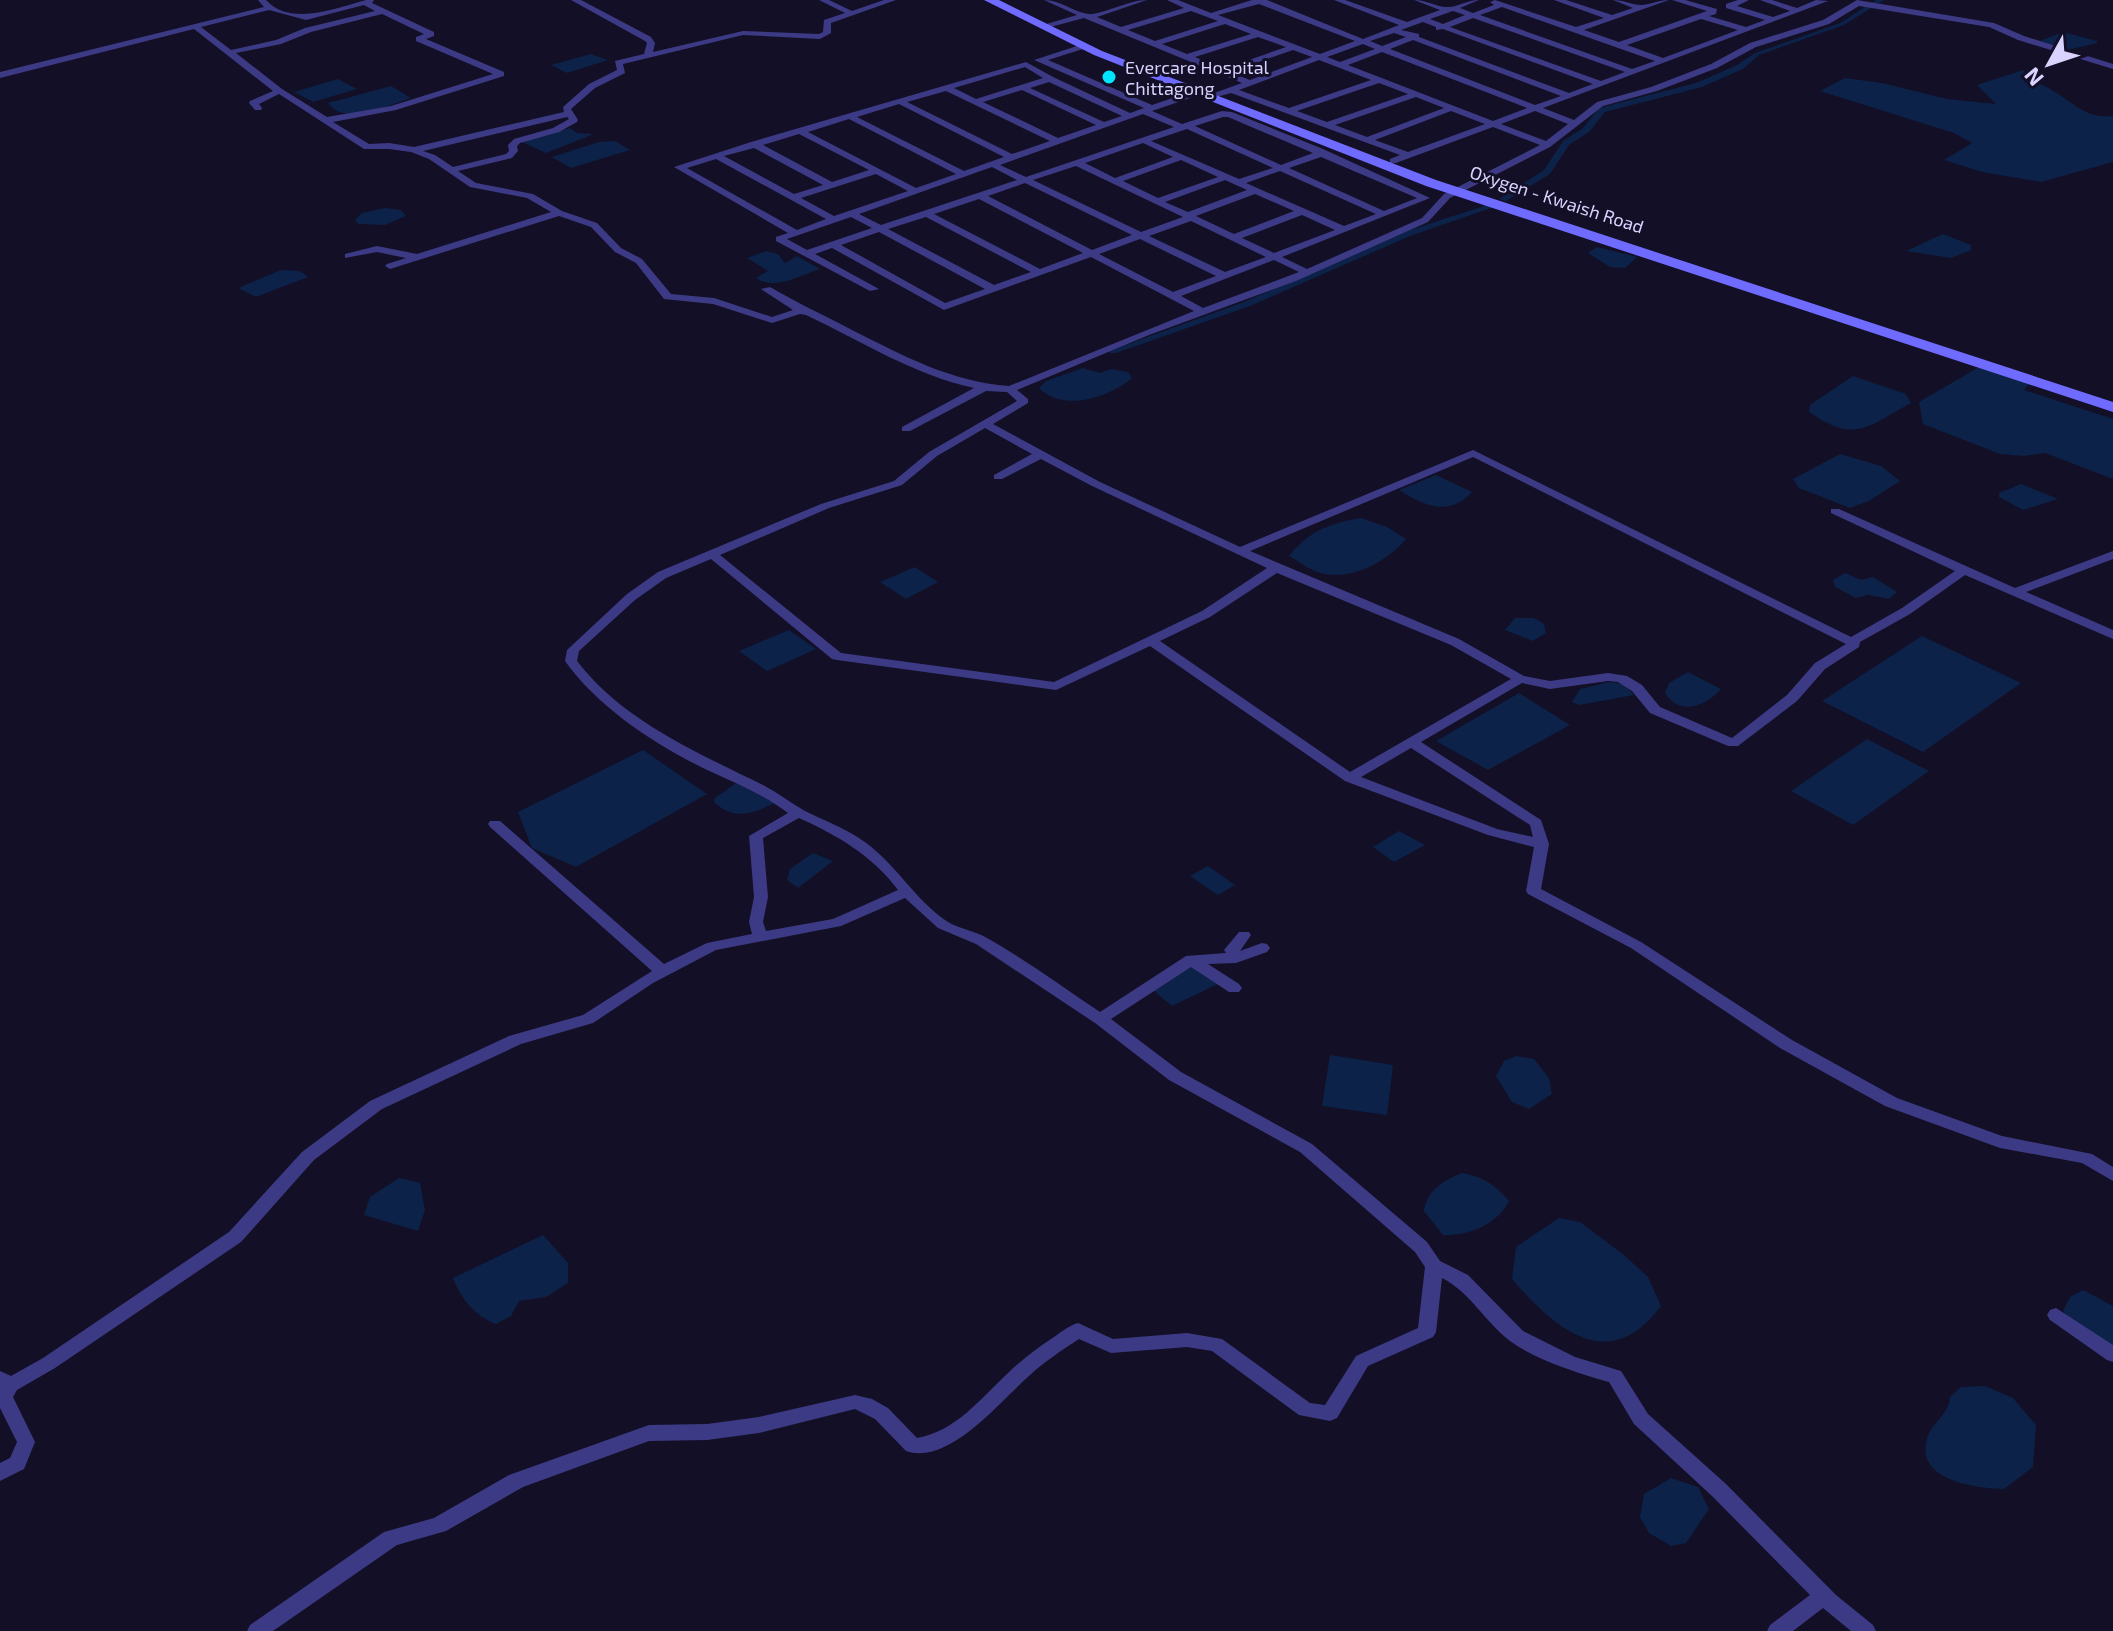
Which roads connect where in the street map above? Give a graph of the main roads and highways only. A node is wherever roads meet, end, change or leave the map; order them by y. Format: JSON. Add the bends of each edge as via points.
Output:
{"nodes":[{"id":1,"x":990,"y":0,"type":"edge"},
{"id":2,"x":1001,"y":0,"type":"edge"},
{"id":3,"x":1050,"y":26,"type":"junction"},
{"id":4,"x":1214,"y":94,"type":"junction"},
{"id":5,"x":1460,"y":189,"type":"junction"},
{"id":6,"x":2113,"y":405,"type":"edge"}],
"edges":[{"from":1,"to":3,"type":"main road","name":"Oxygen - Kwaish Road"},
{"from":2,"to":3,"type":"main road","name":"Oxygen - Kwaish Road"},
{"from":3,"to":4,"type":"main road","name":"Oxygen - Kwaish Road"},
{"from":3,"to":4,"type":"main road","name":"Oxygen - Kwaish Road","via":[[1083,46]]},
{"from":4,"to":5,"type":"main road","name":"Oxygen - Kwaish Road","via":[[1296,131]]},
{"from":4,"to":5,"type":"main road","name":"Oxygen - Kwaish Road","via":[[1400,158]]},
{"from":5,"to":6,"type":"main road","name":"Oxygen - Kwaish Road"},
{"from":5,"to":6,"type":"main road","name":"Oxygen - Kwaish Road"}]}
